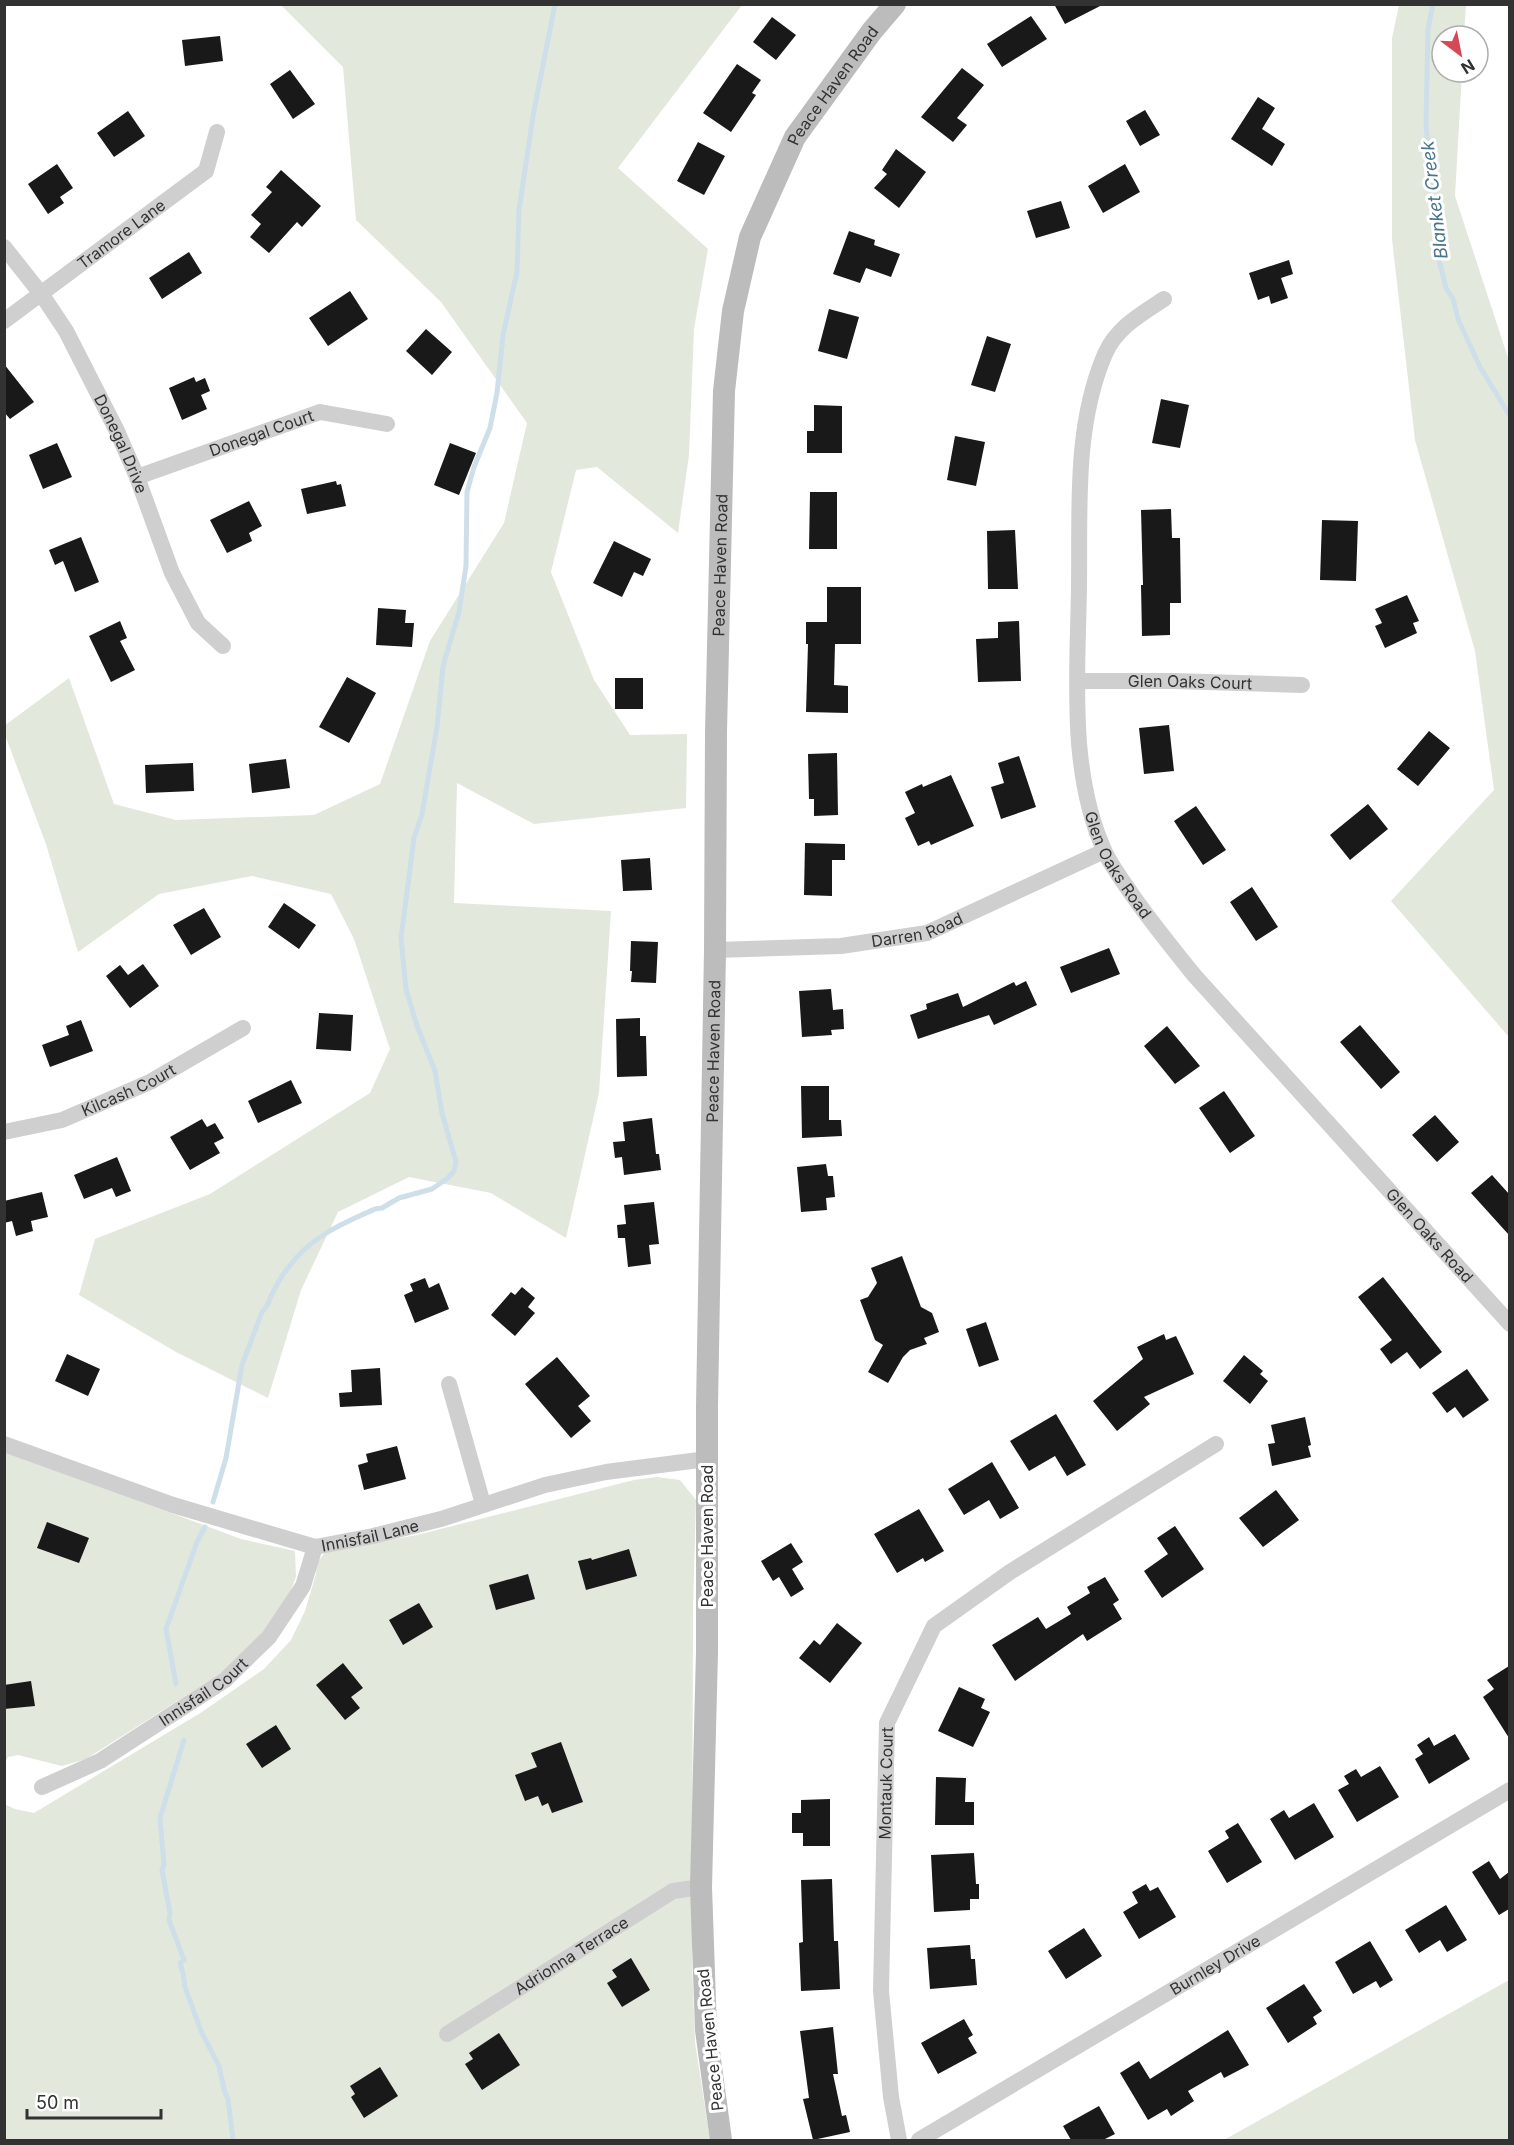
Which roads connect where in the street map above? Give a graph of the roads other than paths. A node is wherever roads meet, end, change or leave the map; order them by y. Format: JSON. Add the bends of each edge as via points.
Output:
{"nodes":[{"id":1,"x":895,"y":4,"type":"edge"},
{"id":2,"x":217,"y":132,"type":"dead end"},
{"id":3,"x":4,"y":247,"type":"edge"},
{"id":4,"x":42,"y":295,"type":"junction"},
{"id":5,"x":1164,"y":299,"type":"dead end"},
{"id":6,"x":4,"y":321,"type":"edge"},
{"id":7,"x":387,"y":424,"type":"dead end"},
{"id":8,"x":137,"y":477,"type":"junction"},
{"id":9,"x":223,"y":646,"type":"dead end"},
{"id":10,"x":1078,"y":681,"type":"junction"},
{"id":11,"x":1302,"y":685,"type":"dead end"},
{"id":12,"x":1104,"y":851,"type":"junction"},
{"id":13,"x":715,"y":950,"type":"junction"},
{"id":14,"x":243,"y":1028,"type":"dead end"},
{"id":15,"x":4,"y":1132,"type":"edge"},
{"id":16,"x":1509,"y":1324,"type":"edge"},
{"id":17,"x":449,"y":1384,"type":"dead end"},
{"id":18,"x":4,"y":1444,"type":"edge"},
{"id":19,"x":1216,"y":1444,"type":"dead end"},
{"id":20,"x":707,"y":1459,"type":"junction"},
{"id":21,"x":483,"y":1504,"type":"junction"},
{"id":22,"x":315,"y":1548,"type":"junction"},
{"id":23,"x":42,"y":1787,"type":"dead end"},
{"id":24,"x":1509,"y":1790,"type":"edge"},
{"id":25,"x":701,"y":1887,"type":"junction"},
{"id":26,"x":447,"y":2034,"type":"dead end"},
{"id":27,"x":721,"y":2140,"type":"edge"},
{"id":28,"x":899,"y":2140,"type":"edge"},
{"id":29,"x":919,"y":2140,"type":"edge"}],
"edges":[{"from":1,"to":13,"type":"main road","name":"Peace Haven Road","via":[[795,138],[750,237],[733,311],[724,391]]},
{"from":2,"to":4,"type":"street","name":"Tramore Lane","via":[[206,171]]},
{"from":3,"to":4,"type":"street","name":"Donegal Drive"},
{"from":4,"to":6,"type":"street","name":"Tramore Lane"},
{"from":4,"to":8,"type":"street","name":"Donegal Drive","via":[[66,331]]},
{"from":5,"to":10,"type":"street","name":"Glen Oaks Road","via":[[1116,335],[1105,352],[1085,419]]},
{"from":7,"to":8,"type":"street","name":"Donegal Court","via":[[320,412]]},
{"from":8,"to":9,"type":"street","name":"Donegal Drive","via":[[172,573],[198,623]]},
{"from":10,"to":11,"type":"street","name":"Glen Oaks Court"},
{"from":10,"to":12,"type":"street","name":"Glen Oaks Road","via":[[1083,774]]},
{"from":12,"to":13,"type":"street","name":"Darren Road","via":[[927,933],[841,946]]},
{"from":12,"to":16,"type":"street","name":"Glen Oaks Road","via":[[1161,935],[1194,975]]},
{"from":13,"to":20,"type":"main road","name":"Peace Haven Road"},
{"from":14,"to":15,"type":"street","name":"Kilcash Court","via":[[150,1082],[63,1120]]},
{"from":17,"to":21,"type":"street"},
{"from":18,"to":22,"type":"street","name":"Innisfail Lane","via":[[173,1505]]},
{"from":19,"to":28,"type":"street","name":"Montauk Court","via":[[1010,1572],[934,1626],[887,1723],[881,1991]]},
{"from":20,"to":21,"type":"street","name":"Innisfail Lane","via":[[606,1472]]},
{"from":20,"to":25,"type":"main road","name":"Peace Haven Road"},
{"from":21,"to":22,"type":"street","name":"Innisfail Lane","via":[[441,1519]]},
{"from":22,"to":23,"type":"street","name":"Innisfail Court","via":[[303,1586],[269,1637],[225,1680],[100,1761]]},
{"from":24,"to":29,"type":"street","name":"Burnley Drive"},
{"from":25,"to":26,"type":"street","name":"Adrionna Terrace","via":[[673,1891]]},
{"from":25,"to":27,"type":"main road","name":"Peace Haven Road","via":[[706,2030]]}]}
